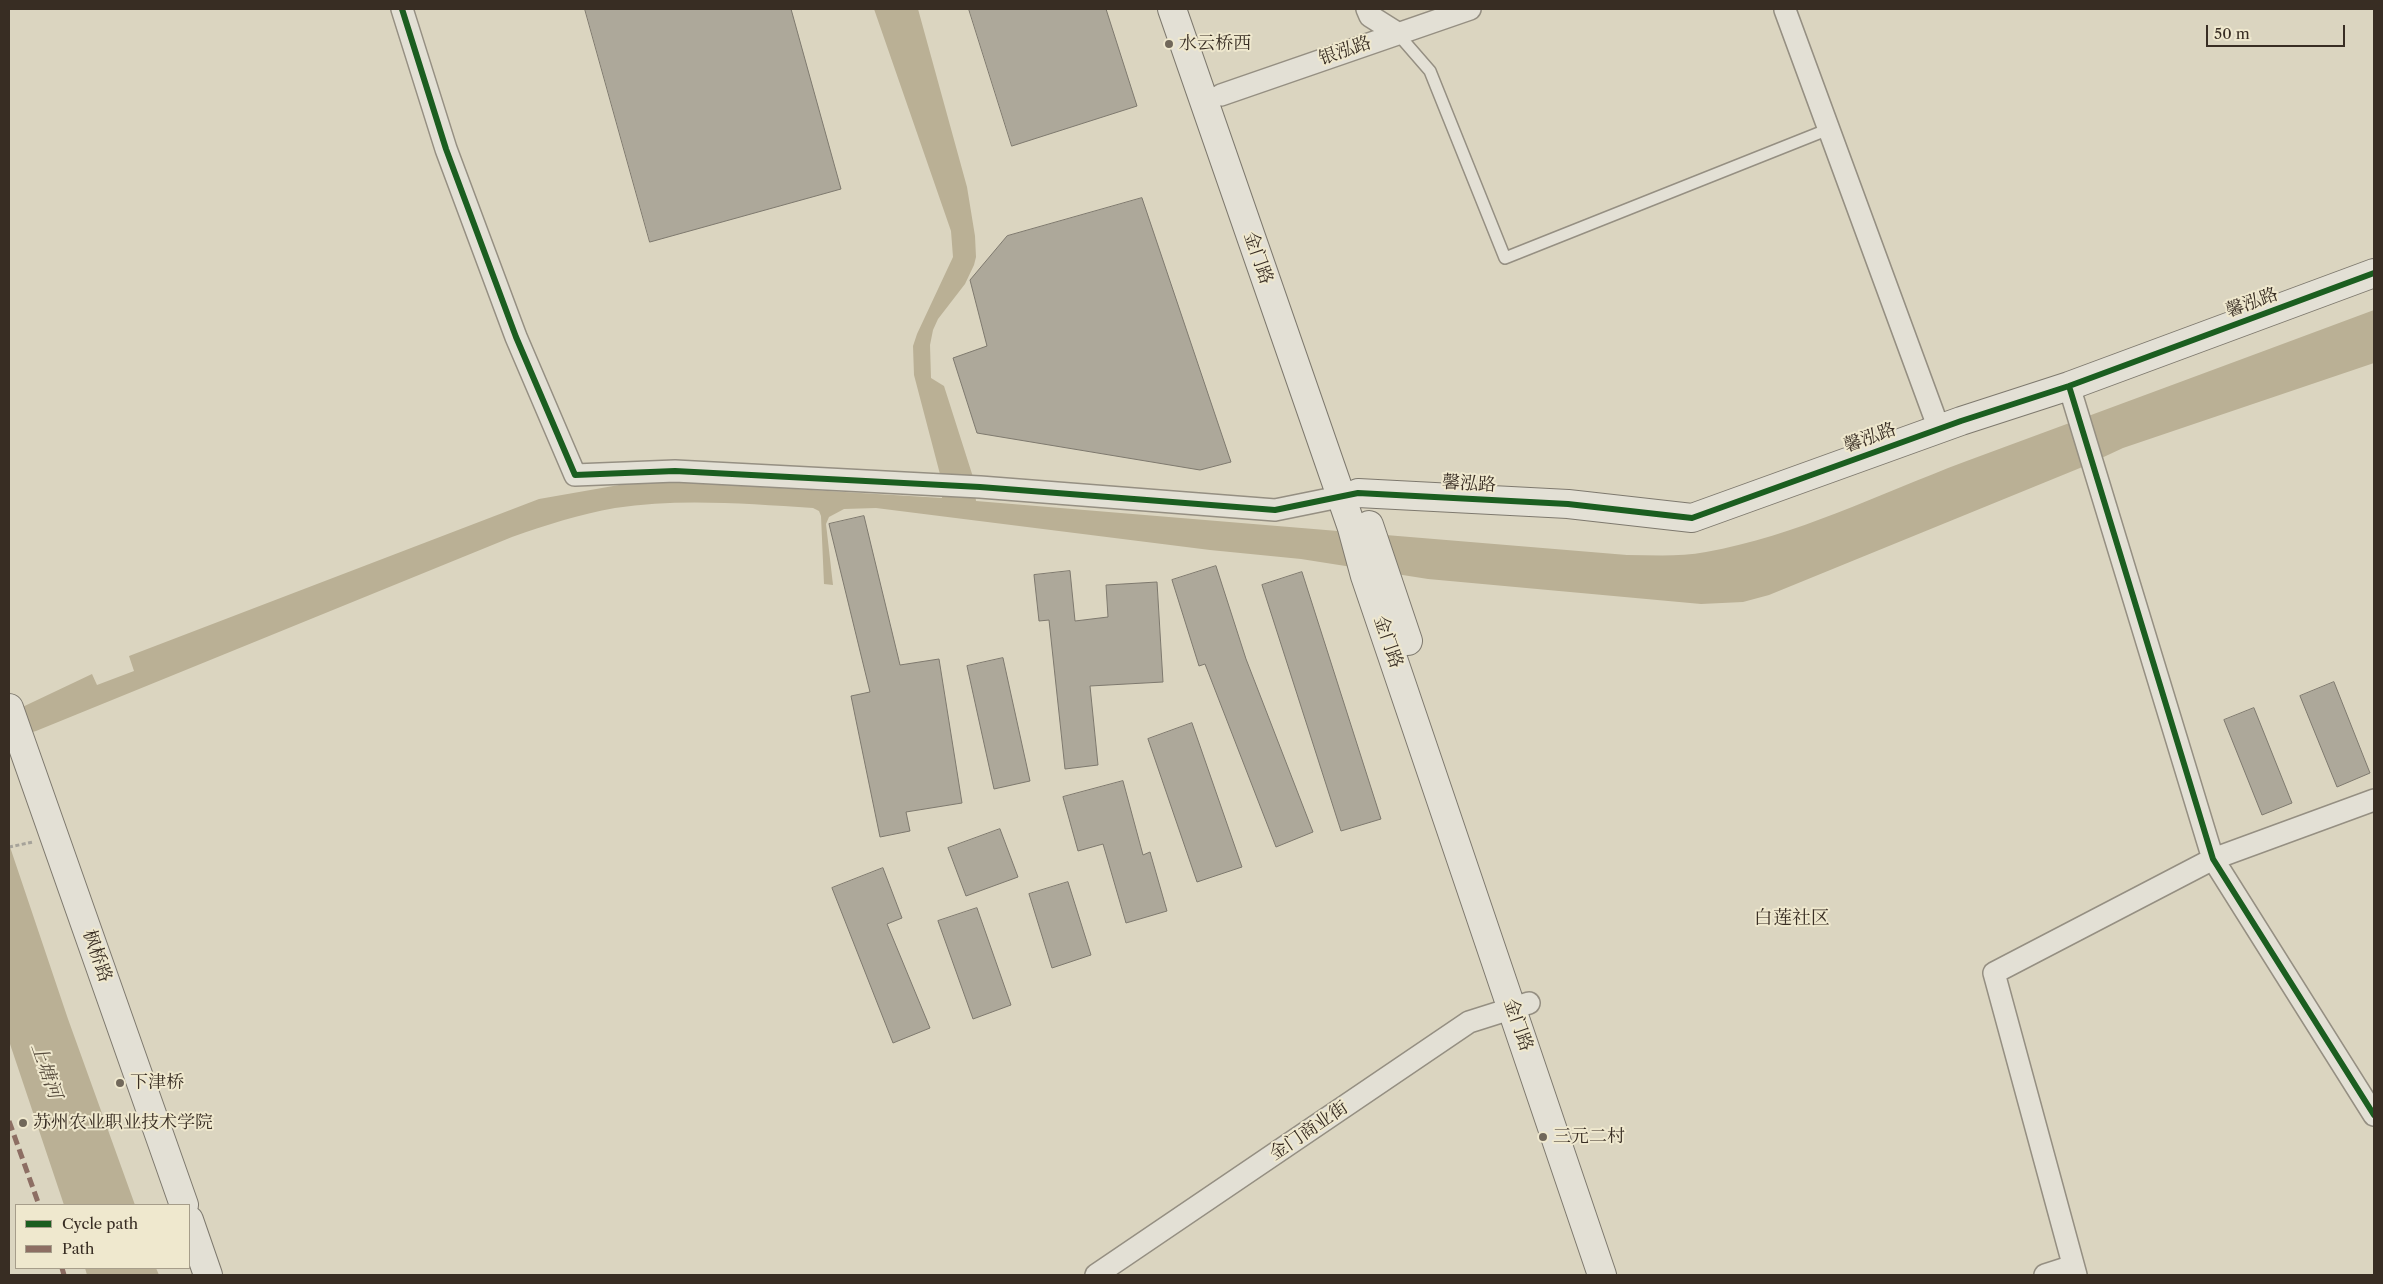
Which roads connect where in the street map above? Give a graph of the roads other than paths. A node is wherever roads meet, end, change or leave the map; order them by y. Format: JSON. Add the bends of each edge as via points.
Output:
{"nodes":[{"id":1,"x":402,"y":9,"type":"edge"},
{"id":2,"x":1172,"y":9,"type":"edge"},
{"id":3,"x":1191,"y":9,"type":"edge"},
{"id":4,"x":1367,"y":9,"type":"edge"},
{"id":5,"x":1470,"y":9,"type":"edge"},
{"id":6,"x":1785,"y":9,"type":"edge"},
{"id":7,"x":1397,"y":33,"type":"junction"},
{"id":8,"x":1221,"y":95,"type":"junction"},
{"id":9,"x":1829,"y":129,"type":"junction"},
{"id":10,"x":2374,"y":273,"type":"edge"},
{"id":11,"x":2072,"y":397,"type":"junction"},
{"id":12,"x":1939,"y":429,"type":"junction"},
{"id":13,"x":1349,"y":495,"type":"junction"},
{"id":14,"x":9,"y":708,"type":"edge"},
{"id":15,"x":2374,"y":800,"type":"edge"},
{"id":16,"x":2213,"y":859,"type":"junction"},
{"id":17,"x":1521,"y":1006,"type":"junction"},
{"id":18,"x":2374,"y":1115,"type":"edge"},
{"id":19,"x":184,"y":1204,"type":"edge"},
{"id":20,"x":190,"y":1223,"type":"edge"},
{"id":21,"x":2075,"y":1270,"type":"edge"},
{"id":22,"x":208,"y":1275,"type":"edge"},
{"id":23,"x":1096,"y":1275,"type":"edge"},
{"id":24,"x":1602,"y":1275,"type":"edge"},
{"id":25,"x":1621,"y":1275,"type":"edge"},
{"id":26,"x":2045,"y":1275,"type":"edge"}],
"edges":[{"from":1,"to":13,"type":"street","via":[[446,149],[516,337],[576,475],[675,471],[980,487],[1274,510]]},
{"from":2,"to":13,"type":"main road","name":"金门路"},
{"from":3,"to":8,"type":"main road","name":"金门路"},
{"from":4,"to":7,"type":"street","via":[[1370,16]]},
{"from":5,"to":7,"type":"street","name":"银泓路"},
{"from":6,"to":9,"type":"street"},
{"from":7,"to":8,"type":"street","name":"银泓路"},
{"from":7,"to":9,"type":"lane","via":[[1430,71],[1505,258]]},
{"from":8,"to":13,"type":"main road","name":"金门路"},
{"from":9,"to":12,"type":"street"},
{"from":10,"to":11,"type":"main road","name":"馨泓路"},
{"from":11,"to":12,"type":"main road","name":"馨泓路"},
{"from":11,"to":16,"type":"street"},
{"from":12,"to":13,"type":"main road","name":"馨泓路","via":[[1692,518],[1568,504]]},
{"from":13,"to":17,"type":"main road","name":"金门路"},
{"from":14,"to":19,"type":"main road","name":"枫桥路"},
{"from":15,"to":16,"type":"street"},
{"from":16,"to":18,"type":"street"},
{"from":16,"to":21,"type":"street","via":[[1994,973]]},
{"from":17,"to":23,"type":"street","name":"金门商业街","via":[[1470,1022]]},
{"from":17,"to":24,"type":"main road","name":"金门路"},
{"from":17,"to":25,"type":"main road","name":"金门路"},
{"from":20,"to":22,"type":"main road"},
{"from":21,"to":26,"type":"street"}]}
